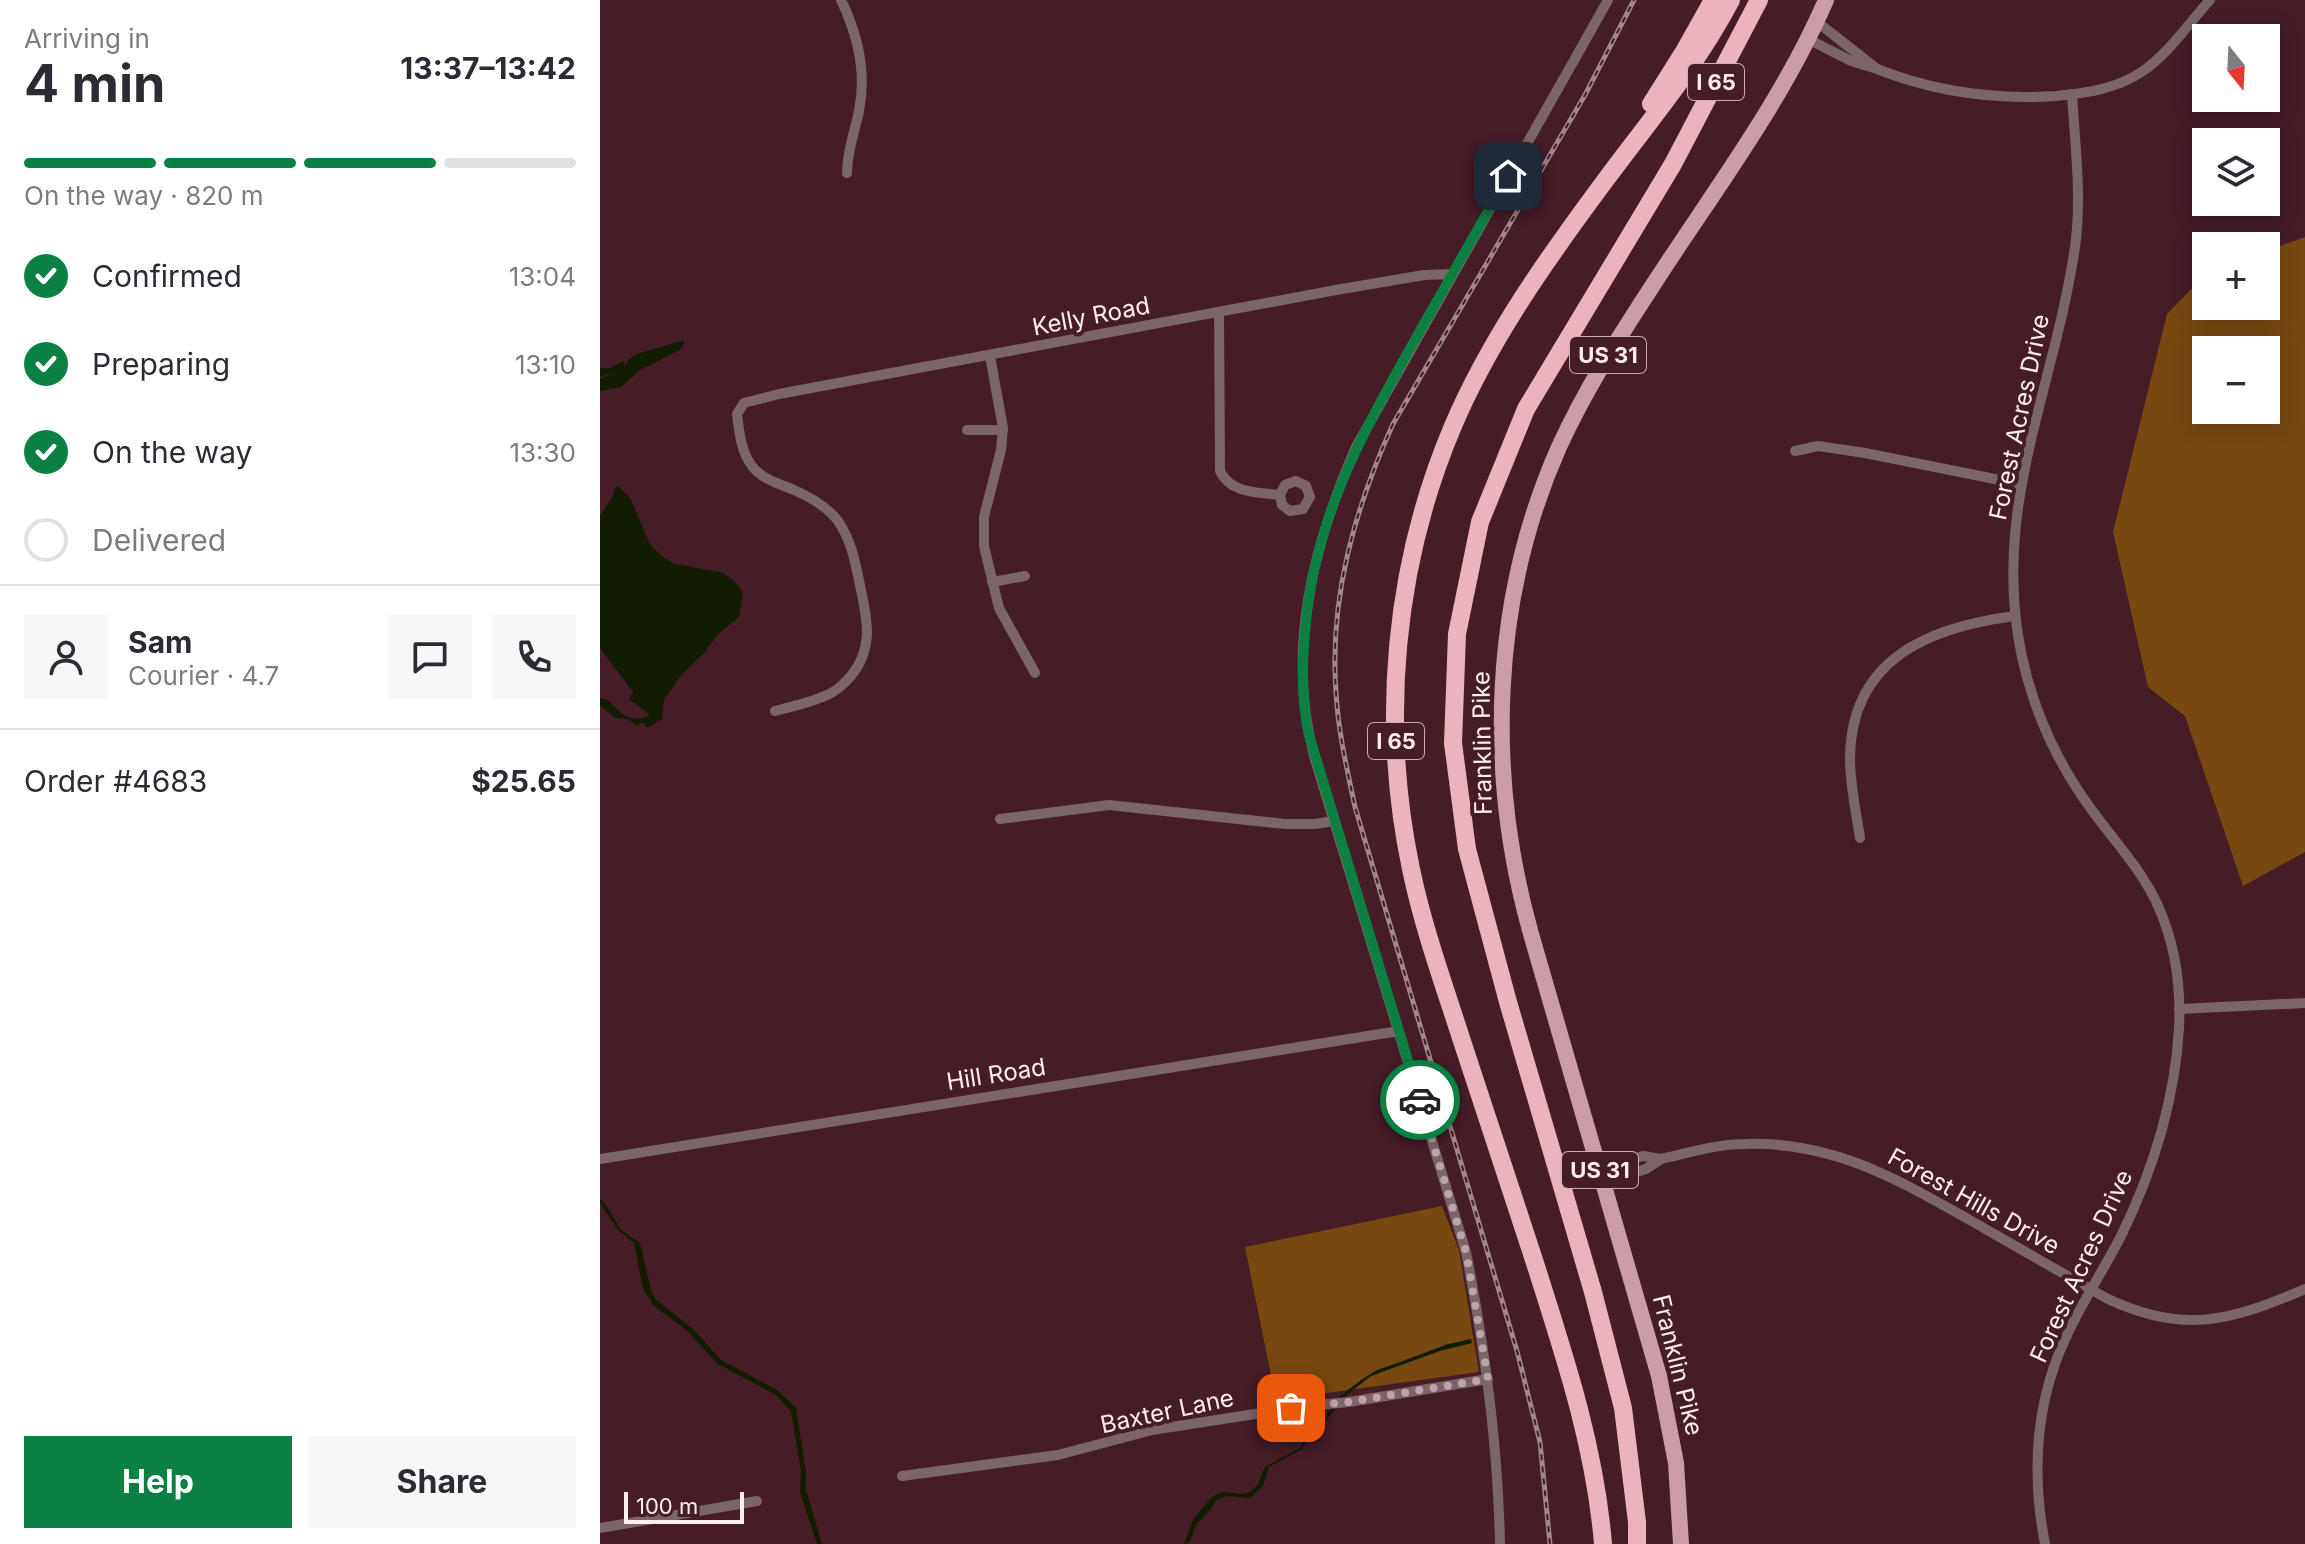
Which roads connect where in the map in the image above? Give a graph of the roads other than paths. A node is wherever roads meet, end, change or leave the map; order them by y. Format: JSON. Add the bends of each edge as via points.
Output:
{"nodes":[{"id":1,"x":841,"y":0,"type":"edge"},
{"id":2,"x":1608,"y":0,"type":"edge"},
{"id":3,"x":1713,"y":0,"type":"edge"},
{"id":4,"x":1731,"y":0,"type":"edge"},
{"id":5,"x":1759,"y":0,"type":"edge"},
{"id":6,"x":1826,"y":0,"type":"edge"},
{"id":7,"x":2210,"y":0,"type":"edge"},
{"id":8,"x":1816,"y":21,"type":"junction"},
{"id":9,"x":1808,"y":39,"type":"junction"},
{"id":10,"x":1877,"y":69,"type":"junction"},
{"id":11,"x":2072,"y":94,"type":"junction"},
{"id":12,"x":847,"y":173,"type":"dead end"},
{"id":13,"x":1607,"y":178,"type":"junction"},
{"id":14,"x":1452,"y":274,"type":"junction"},
{"id":15,"x":1219,"y":312,"type":"junction"},
{"id":16,"x":990,"y":356,"type":"junction"},
{"id":17,"x":967,"y":430,"type":"dead end"},
{"id":18,"x":1003,"y":430,"type":"junction"},
{"id":19,"x":1795,"y":451,"type":"dead end"},
{"id":20,"x":2020,"y":484,"type":"junction"},
{"id":21,"x":1280,"y":495,"type":"dead end"},
{"id":22,"x":1025,"y":576,"type":"dead end"},
{"id":23,"x":992,"y":582,"type":"junction"},
{"id":24,"x":2015,"y":616,"type":"junction"},
{"id":25,"x":1035,"y":673,"type":"dead end"},
{"id":26,"x":775,"y":711,"type":"dead end"},
{"id":27,"x":1000,"y":819,"type":"dead end"},
{"id":28,"x":1334,"y":821,"type":"junction"},
{"id":29,"x":1860,"y":838,"type":"dead end"},
{"id":30,"x":2305,"y":1003,"type":"edge"},
{"id":31,"x":2179,"y":1009,"type":"junction"},
{"id":32,"x":1399,"y":1031,"type":"junction"},
{"id":33,"x":600,"y":1159,"type":"edge"},
{"id":34,"x":1601,"y":1174,"type":"junction"},
{"id":35,"x":2305,"y":1289,"type":"edge"},
{"id":36,"x":2091,"y":1290,"type":"junction"},
{"id":37,"x":1488,"y":1379,"type":"junction"},
{"id":38,"x":902,"y":1476,"type":"dead end"},
{"id":39,"x":757,"y":1501,"type":"dead end"},
{"id":40,"x":600,"y":1528,"type":"edge"},
{"id":41,"x":1500,"y":1544,"type":"edge"},
{"id":42,"x":1603,"y":1544,"type":"edge"},
{"id":43,"x":1637,"y":1544,"type":"edge"},
{"id":44,"x":1681,"y":1544,"type":"edge"},
{"id":45,"x":2045,"y":1544,"type":"edge"}],
"edges":[{"from":1,"to":12,"type":"street","via":[[858,42],[862,73]]},
{"from":2,"to":14,"type":"street"},
{"from":3,"to":13,"type":"highway"},
{"from":4,"to":13,"type":"highway","number":"I 65","via":[[1695,62]]},
{"from":5,"to":43,"type":"highway","number":"I 65","via":[[1673,164],[1526,409],[1480,522],[1457,634],[1453,743],[1467,849],[1623,1408]]},
{"from":6,"to":8,"type":"main road","name":"Franklin Pike","number":"US 31"},
{"from":7,"to":11,"type":"street","via":[[2145,70],[2111,87]]},
{"from":8,"to":9,"type":"main road","name":"Franklin Pike","number":"US 31"},
{"from":8,"to":10,"type":"street"},
{"from":9,"to":10,"type":"street"},
{"from":9,"to":34,"type":"main road","name":"Franklin Pike","number":"US 31","via":[[1581,402],[1539,500],[1511,606],[1501,729],[1510,839],[1529,928]]},
{"from":10,"to":11,"type":"street","via":[[1968,94]]},
{"from":11,"to":20,"type":"street","name":"Forest Acres Drive","via":[[2075,247]]},
{"from":13,"to":42,"type":"highway","number":"I 65","via":[[1500,334],[1447,439],[1410,564],[1395,724],[1402,811],[1418,898],[1573,1382],[1593,1467]]},
{"from":14,"to":15,"type":"street","name":"Kelly Road"},
{"from":14,"to":28,"type":"street","via":[[1356,447],[1316,554],[1304,644],[1304,707]]},
{"from":15,"to":16,"type":"street","name":"Kelly Road"},
{"from":15,"to":21,"type":"street","via":[[1220,471],[1234,488]]},
{"from":16,"to":18,"type":"street"},
{"from":16,"to":26,"type":"street","name":"Kelly Road","via":[[779,394],[740,407],[741,439],[752,466],[763,477],[821,504],[844,530],[868,623],[864,656],[842,685],[826,696]]},
{"from":17,"to":18,"type":"street"},
{"from":18,"to":23,"type":"street","via":[[983,525]]},
{"from":19,"to":20,"type":"street","via":[[1818,446]]},
{"from":20,"to":24,"type":"street","name":"Forest Acres Drive","via":[[2014,533]]},
{"from":22,"to":23,"type":"street"},
{"from":23,"to":25,"type":"street","via":[[1003,618]]},
{"from":24,"to":29,"type":"street","via":[[1926,638],[1897,655],[1871,683],[1850,749]]},
{"from":24,"to":31,"type":"street","name":"Forest Acres Drive","via":[[2028,681],[2055,749],[2160,911],[2174,957]]},
{"from":27,"to":28,"type":"street","via":[[1109,805],[1285,824]]},
{"from":28,"to":32,"type":"street"},
{"from":30,"to":31,"type":"street"},
{"from":31,"to":36,"type":"street","name":"Forest Acres Drive","via":[[2175,1070],[2159,1135],[2133,1210]]},
{"from":32,"to":33,"type":"street","name":"Hill Road"},
{"from":32,"to":37,"type":"street","via":[[1466,1252]]},
{"from":34,"to":36,"type":"street","name":"Forest Hills Drive","via":[[1643,1156],[1661,1159],[1747,1143],[1851,1159],[1902,1182]]},
{"from":34,"to":44,"type":"main road","name":"Franklin Pike","number":"US 31","via":[[1666,1406]]},
{"from":35,"to":36,"type":"street","name":"Forest Hills Drive","via":[[2245,1313],[2201,1320],[2136,1311]]},
{"from":36,"to":45,"type":"street","name":"Forest Acres Drive","via":[[2057,1358],[2040,1416],[2036,1469]]},
{"from":37,"to":38,"type":"street","name":"Baxter Lane","via":[[1152,1430],[1058,1455]]},
{"from":37,"to":41,"type":"street"},
{"from":39,"to":40,"type":"street"}]}
